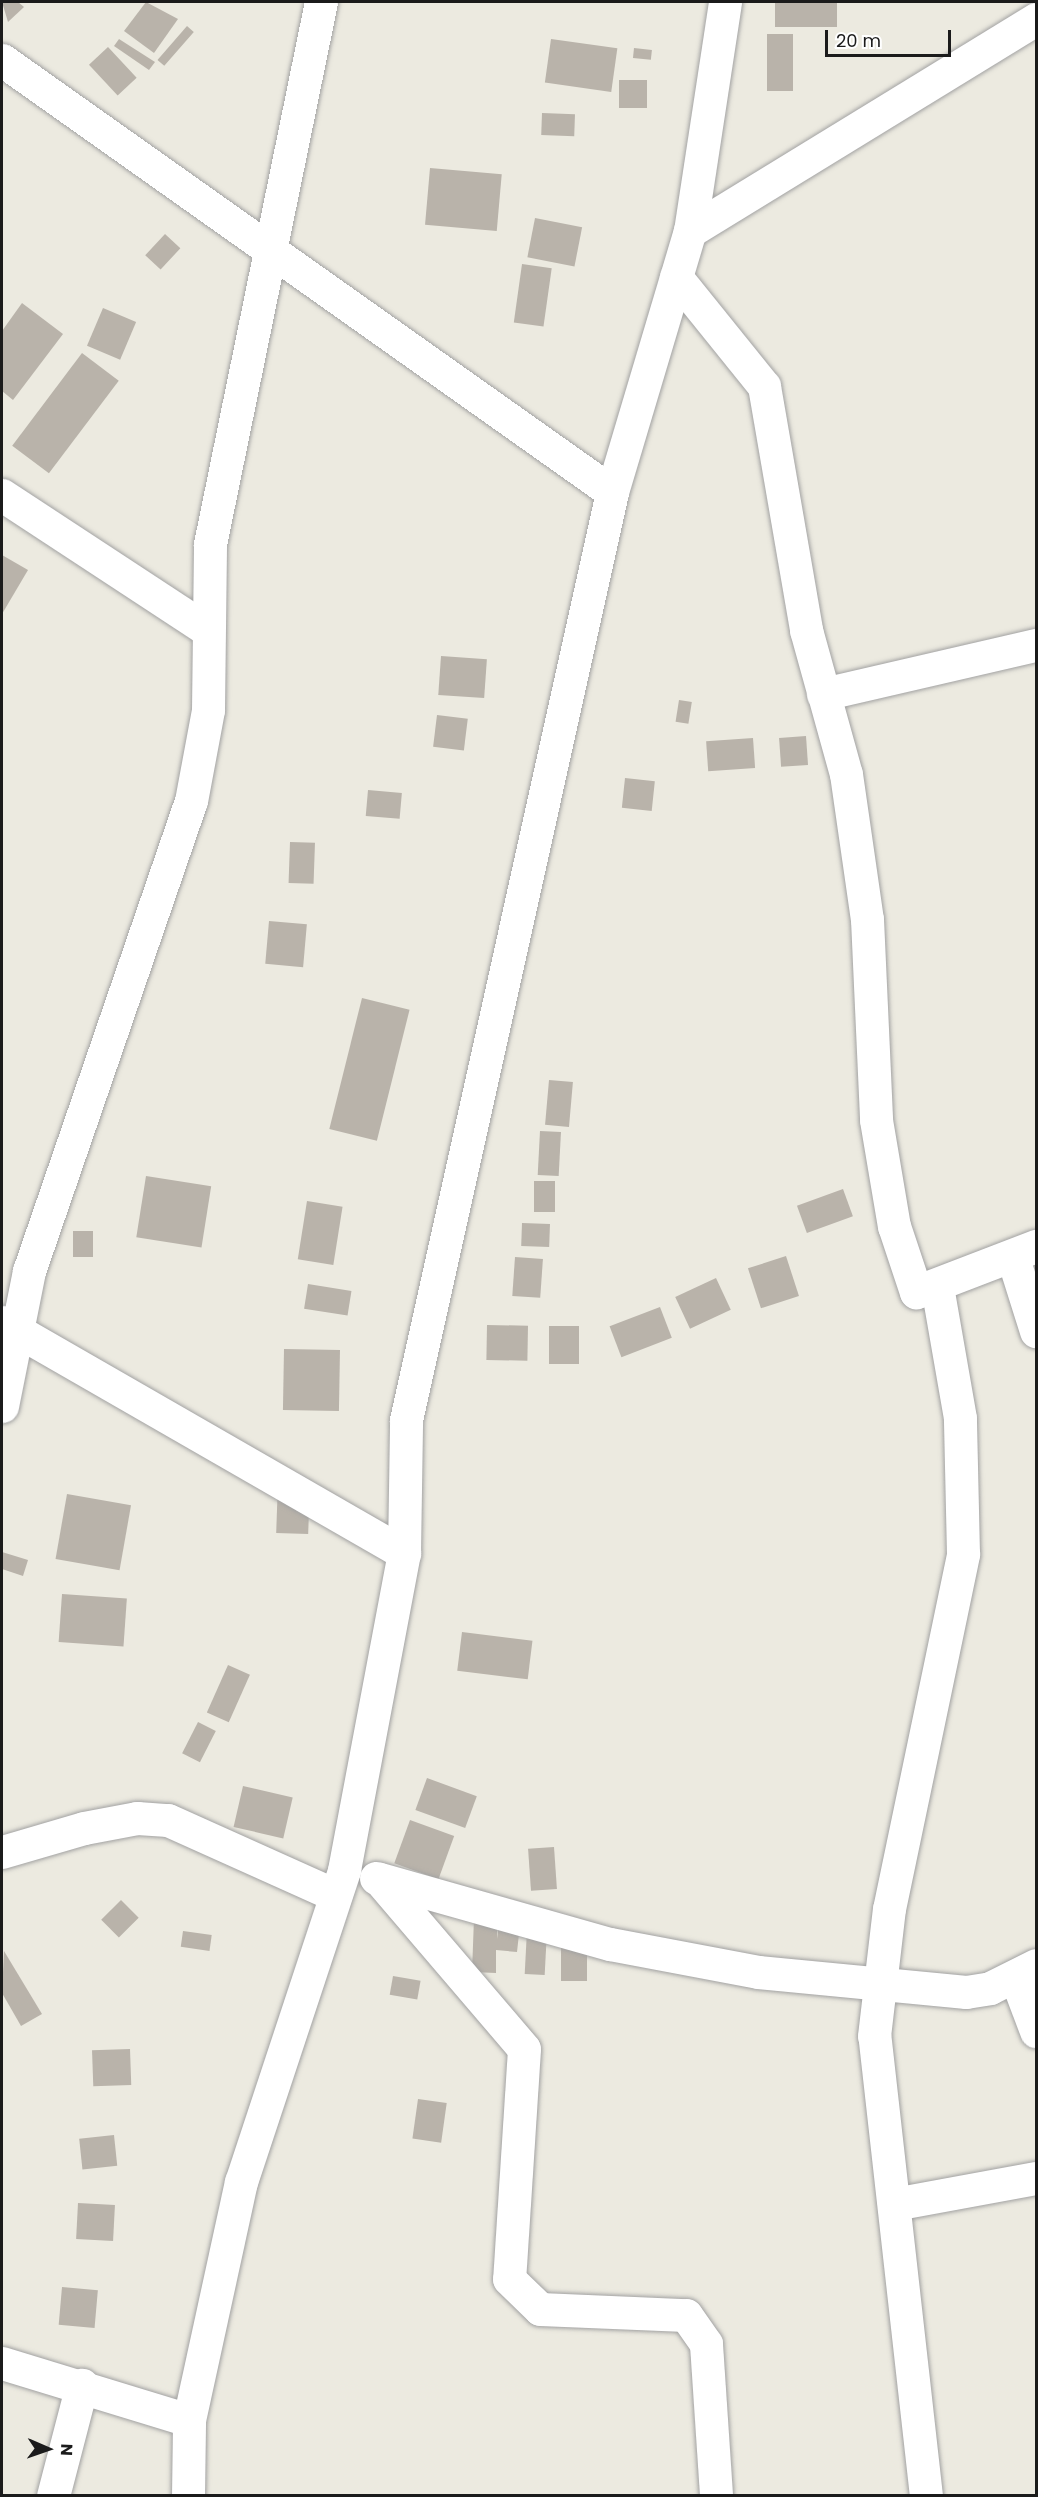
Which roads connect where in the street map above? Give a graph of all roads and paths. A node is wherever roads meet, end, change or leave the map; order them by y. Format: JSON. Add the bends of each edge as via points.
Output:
{"nodes":[{"id":1,"x":321,"y":2,"type":"edge"},
{"id":2,"x":725,"y":2,"type":"edge"},
{"id":3,"x":1036,"y":19,"type":"edge"},
{"id":4,"x":2,"y":60,"type":"edge"},
{"id":5,"x":690,"y":231,"type":"junction"},
{"id":6,"x":268,"y":249,"type":"junction"},
{"id":7,"x":676,"y":277,"type":"junction"},
{"id":8,"x":612,"y":492,"type":"junction"},
{"id":9,"x":2,"y":495,"type":"edge"},
{"id":10,"x":206,"y":629,"type":"junction"},
{"id":11,"x":1036,"y":645,"type":"edge"},
{"id":12,"x":823,"y":694,"type":"junction"},
{"id":13,"x":1025,"y":1252,"type":"edge"},
{"id":14,"x":937,"y":1286,"type":"junction"},
{"id":15,"x":10,"y":1326,"type":"edge"},
{"id":16,"x":1036,"y":1331,"type":"edge"},
{"id":17,"x":2,"y":1406,"type":"edge"},
{"id":18,"x":404,"y":1553,"type":"junction"},
{"id":19,"x":2,"y":1852,"type":"edge"},
{"id":20,"x":379,"y":1879,"type":"junction"},
{"id":21,"x":340,"y":1882,"type":"junction"},
{"id":22,"x":1026,"y":1972,"type":"edge"},
{"id":23,"x":878,"y":1987,"type":"junction"},
{"id":24,"x":1036,"y":2031,"type":"edge"},
{"id":25,"x":1036,"y":2178,"type":"edge"},
{"id":26,"x":894,"y":2204,"type":"junction"},
{"id":27,"x":2,"y":2363,"type":"edge"},
{"id":28,"x":82,"y":2385,"type":"junction"},
{"id":29,"x":189,"y":2420,"type":"junction"},
{"id":30,"x":53,"y":2496,"type":"edge"},
{"id":31,"x":188,"y":2496,"type":"edge"},
{"id":32,"x":716,"y":2496,"type":"edge"},
{"id":33,"x":926,"y":2496,"type":"edge"}],
"edges":[{"from":1,"to":6,"type":"street"},
{"from":2,"to":5,"type":"street"},
{"from":3,"to":5,"type":"street"},
{"from":4,"to":6,"type":"street"},
{"from":5,"to":7,"type":"street"},
{"from":6,"to":8,"type":"street"},
{"from":6,"to":10,"type":"street","via":[[210,544]]},
{"from":7,"to":8,"type":"street"},
{"from":7,"to":12,"type":"street","via":[[764,386],[806,630]]},
{"from":8,"to":18,"type":"street","via":[[406,1420]]},
{"from":9,"to":10,"type":"street"},
{"from":10,"to":15,"type":"street","via":[[208,710],[191,801]]},
{"from":11,"to":12,"type":"street"},
{"from":12,"to":14,"type":"street","via":[[846,774],[867,919],[869,1029],[884,1176],[916,1292]]},
{"from":13,"to":14,"type":"street"},
{"from":13,"to":16,"type":"street"},
{"from":14,"to":23,"type":"street","via":[[960,1418],[963,1554]]},
{"from":15,"to":17,"type":"street"},
{"from":15,"to":18,"type":"street"},
{"from":18,"to":21,"type":"street"},
{"from":19,"to":21,"type":"street","via":[[84,1828],[137,1818],[168,1820]]},
{"from":20,"to":21,"type":"street"},
{"from":20,"to":23,"type":"street","via":[[610,1944],[758,1972]]},
{"from":20,"to":32,"type":"street","via":[[524,2049],[509,2279],[540,2309],[686,2315],[706,2344]]},
{"from":21,"to":29,"type":"street","via":[[241,2182]]},
{"from":22,"to":23,"type":"street","via":[[966,1992]]},
{"from":22,"to":24,"type":"street"},
{"from":23,"to":26,"type":"street","via":[[874,2036]]},
{"from":25,"to":26,"type":"street"},
{"from":26,"to":33,"type":"street"},
{"from":27,"to":28,"type":"street"},
{"from":28,"to":29,"type":"street"},
{"from":28,"to":30,"type":"street"},
{"from":29,"to":31,"type":"street"}]}
